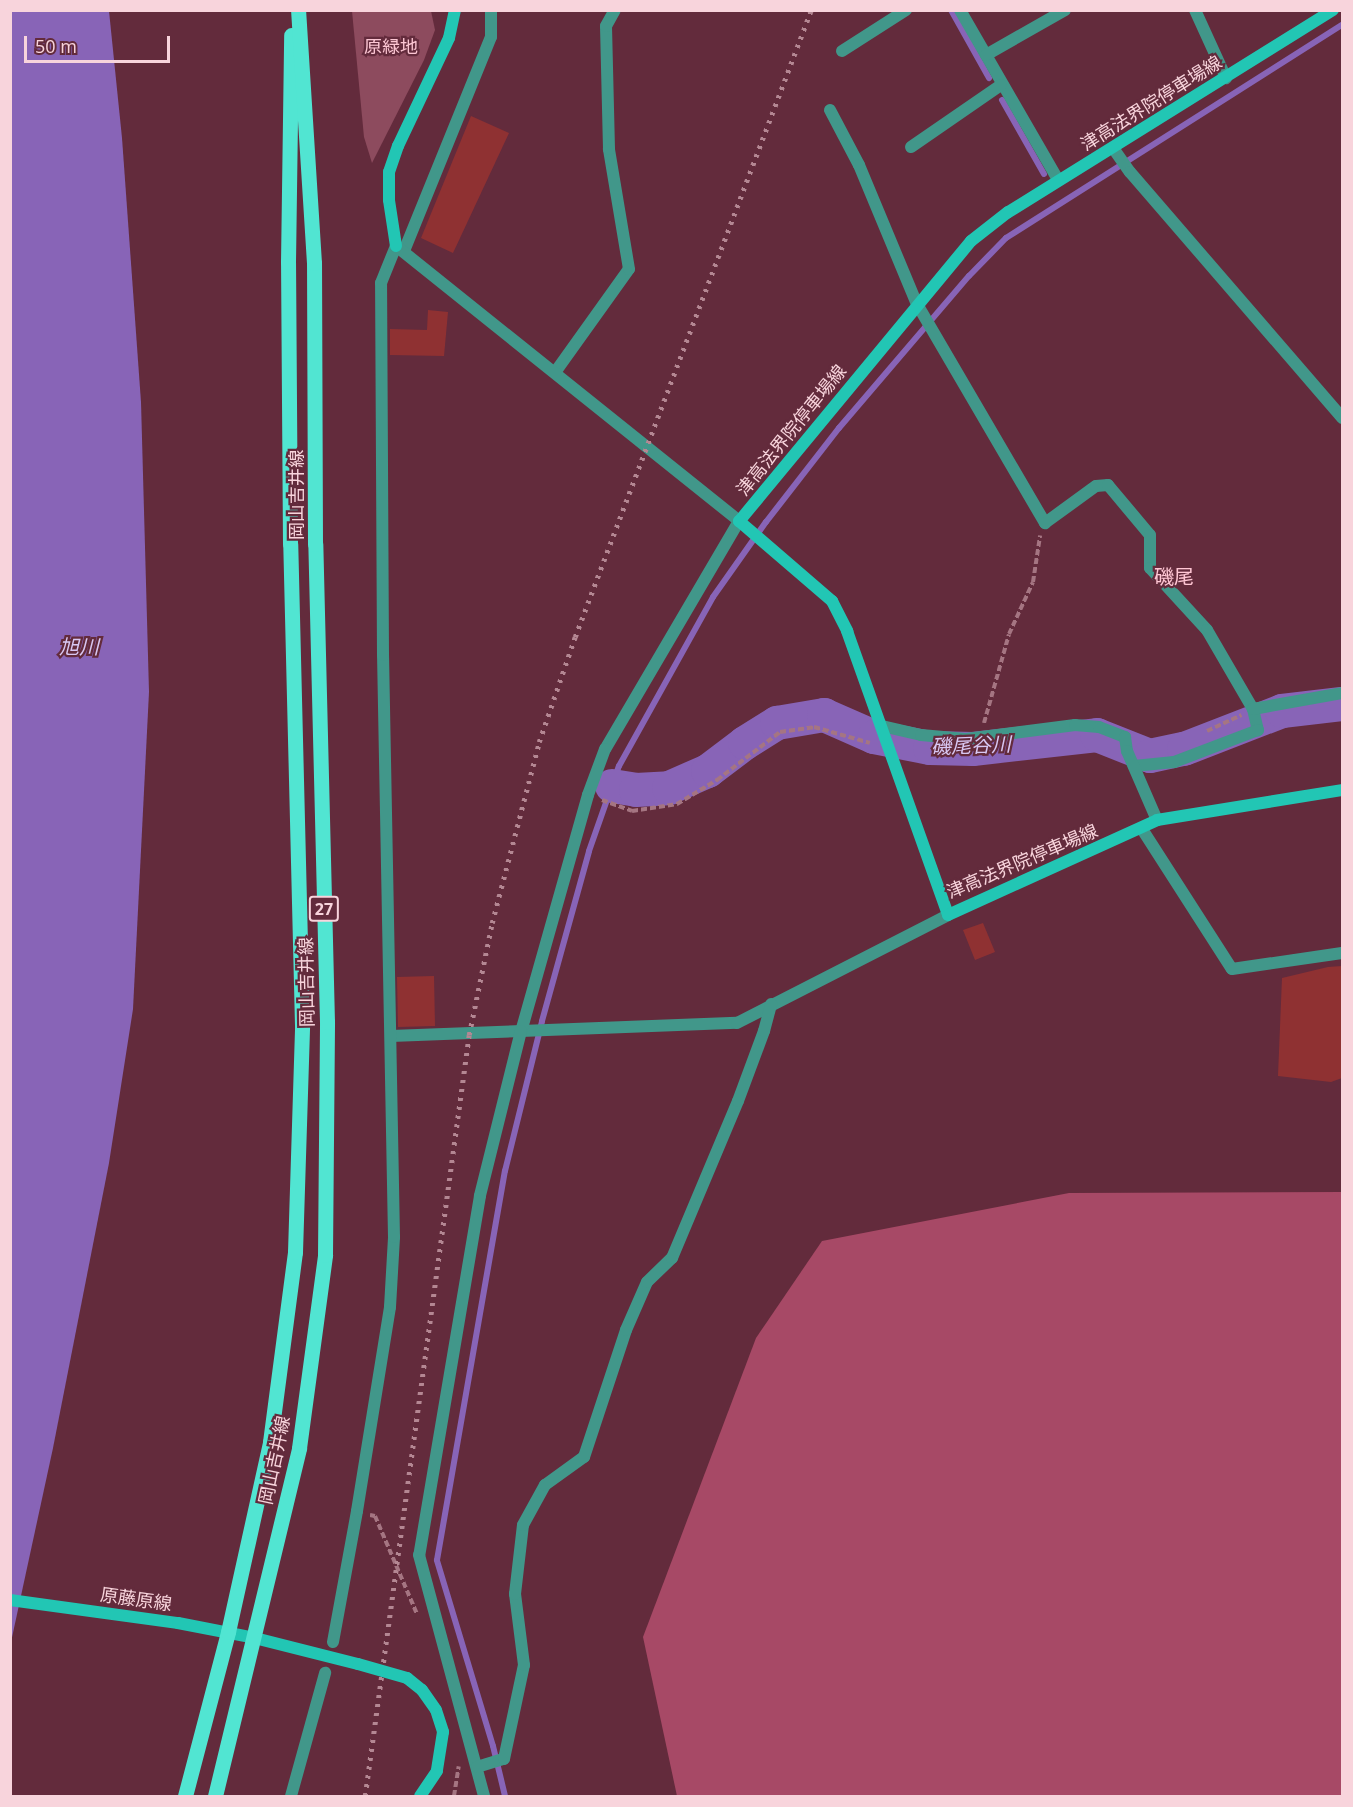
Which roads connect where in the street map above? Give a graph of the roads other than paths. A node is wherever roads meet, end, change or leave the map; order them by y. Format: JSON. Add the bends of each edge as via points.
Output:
{"nodes":[{"id":1,"x":291,"y":10,"type":"edge"},
{"id":2,"x":298,"y":10,"type":"edge"},
{"id":3,"x":454,"y":10,"type":"edge"},
{"id":4,"x":491,"y":10,"type":"edge"},
{"id":5,"x":615,"y":10,"type":"edge"},
{"id":6,"x":906,"y":10,"type":"edge"},
{"id":7,"x":960,"y":10,"type":"edge"},
{"id":8,"x":1065,"y":10,"type":"edge"},
{"id":9,"x":1195,"y":10,"type":"edge"},
{"id":10,"x":1333,"y":10,"type":"edge"},
{"id":11,"x":842,"y":51,"type":"dead end"},
{"id":12,"x":986,"y":55,"type":"junction"},
{"id":13,"x":1226,"y":78,"type":"junction"},
{"id":14,"x":1001,"y":85,"type":"junction"},
{"id":15,"x":830,"y":110,"type":"dead end"},
{"id":16,"x":911,"y":147,"type":"dead end"},
{"id":17,"x":1120,"y":158,"type":"junction"},
{"id":18,"x":1058,"y":180,"type":"junction"},
{"id":19,"x":400,"y":249,"type":"junction"},
{"id":20,"x":917,"y":304,"type":"junction"},
{"id":21,"x":556,"y":371,"type":"junction"},
{"id":22,"x":1342,"y":418,"type":"edge"},
{"id":23,"x":743,"y":524,"type":"junction"},
{"id":24,"x":1342,"y":693,"type":"edge"},
{"id":25,"x":1255,"y":717,"type":"junction"},
{"id":26,"x":883,"y":730,"type":"junction"},
{"id":27,"x":1134,"y":766,"type":"junction"},
{"id":28,"x":1342,"y":790,"type":"edge"},
{"id":29,"x":1157,"y":820,"type":"junction"},
{"id":30,"x":1142,"y":829,"type":"junction"},
{"id":31,"x":948,"y":915,"type":"junction"},
{"id":32,"x":1342,"y":953,"type":"edge"},
{"id":33,"x":771,"y":1004,"type":"junction"},
{"id":34,"x":533,"y":1031,"type":"junction"},
{"id":35,"x":391,"y":1036,"type":"junction"},
{"id":36,"x":10,"y":1600,"type":"edge"},
{"id":37,"x":228,"y":1632,"type":"junction"},
{"id":38,"x":255,"y":1638,"type":"junction"},
{"id":39,"x":333,"y":1642,"type":"dead end"},
{"id":40,"x":325,"y":1673,"type":"dead end"},
{"id":41,"x":477,"y":1767,"type":"junction"},
{"id":42,"x":185,"y":1797,"type":"edge"},
{"id":43,"x":214,"y":1797,"type":"edge"},
{"id":44,"x":291,"y":1797,"type":"edge"},
{"id":45,"x":420,"y":1797,"type":"edge"},
{"id":46,"x":484,"y":1797,"type":"edge"}],
"edges":[{"from":1,"to":37,"type":"main road","name":"岡山吉井線","number":"27","via":[[290,532],[302,1025],[295,1252],[270,1442]]},
{"from":2,"to":38,"type":"main road","name":"岡山吉井線","number":"27","via":[[314,262],[315,544],[327,1022],[325,1255],[299,1448]]},
{"from":3,"to":19,"type":"main road","via":[[449,38],[389,172],[389,200]]},
{"from":4,"to":19,"type":"street","via":[[491,37]]},
{"from":5,"to":21,"type":"street","via":[[606,26],[609,149],[630,269]]},
{"from":6,"to":11,"type":"street"},
{"from":7,"to":12,"type":"street"},
{"from":8,"to":12,"type":"street"},
{"from":9,"to":13,"type":"street"},
{"from":10,"to":13,"type":"main road","name":"津高法界院停車場線"},
{"from":12,"to":14,"type":"street"},
{"from":13,"to":17,"type":"main road","name":"津高法界院停車場線"},
{"from":14,"to":16,"type":"street"},
{"from":14,"to":18,"type":"street"},
{"from":15,"to":20,"type":"street","via":[[859,165]]},
{"from":17,"to":18,"type":"main road","name":"津高法界院停車場線"},
{"from":17,"to":22,"type":"street"},
{"from":18,"to":20,"type":"main road","name":"津高法界院停車場線","via":[[971,241]]},
{"from":19,"to":21,"type":"street"},
{"from":19,"to":35,"type":"street","via":[[381,283]]},
{"from":20,"to":23,"type":"main road","name":"津高法界院停車場線"},
{"from":20,"to":25,"type":"street","via":[[1045,523],[1096,486],[1108,485],[1150,535],[1150,568],[1207,630]]},
{"from":21,"to":23,"type":"street"},
{"from":23,"to":26,"type":"main road","name":"津高法界院停車場線","via":[[832,601]]},
{"from":23,"to":34,"type":"street","via":[[605,749],[588,795]]},
{"from":24,"to":25,"type":"street"},
{"from":25,"to":27,"type":"street","via":[[1258,730],[1174,762]]},
{"from":26,"to":27,"type":"street","via":[[980,738],[1075,725],[1099,727],[1125,737]]},
{"from":26,"to":31,"type":"main road","name":"津高法界院停車場線"},
{"from":27,"to":29,"type":"street"},
{"from":28,"to":29,"type":"main road","name":"津高法界院停車場線"},
{"from":29,"to":30,"type":"main road","name":"津高法界院停車場線"},
{"from":30,"to":31,"type":"main road","name":"津高法界院停車場線"},
{"from":30,"to":32,"type":"street","via":[[1232,969]]},
{"from":31,"to":33,"type":"street"},
{"from":33,"to":34,"type":"street","via":[[736,1023]]},
{"from":33,"to":41,"type":"street","via":[[765,1032],[672,1258],[647,1282],[626,1330],[584,1457],[545,1485],[523,1525],[515,1594],[524,1665],[497,1761]]},
{"from":34,"to":35,"type":"street"},
{"from":34,"to":41,"type":"street","via":[[472,1238],[419,1555]]},
{"from":35,"to":39,"type":"street","via":[[394,1237],[390,1307]]},
{"from":36,"to":37,"type":"main road","name":"原藤原線"},
{"from":37,"to":38,"type":"main road","name":"原藤原線"},
{"from":37,"to":42,"type":"main road","name":"岡山吉井線","number":"27"},
{"from":38,"to":43,"type":"main road","name":"岡山吉井線","number":"27"},
{"from":38,"to":45,"type":"main road","name":"原藤原線","bridge":true,"via":[[407,1678],[422,1690],[436,1710],[442,1732],[437,1771]]},
{"from":40,"to":44,"type":"street"},
{"from":41,"to":46,"type":"street"}]}
